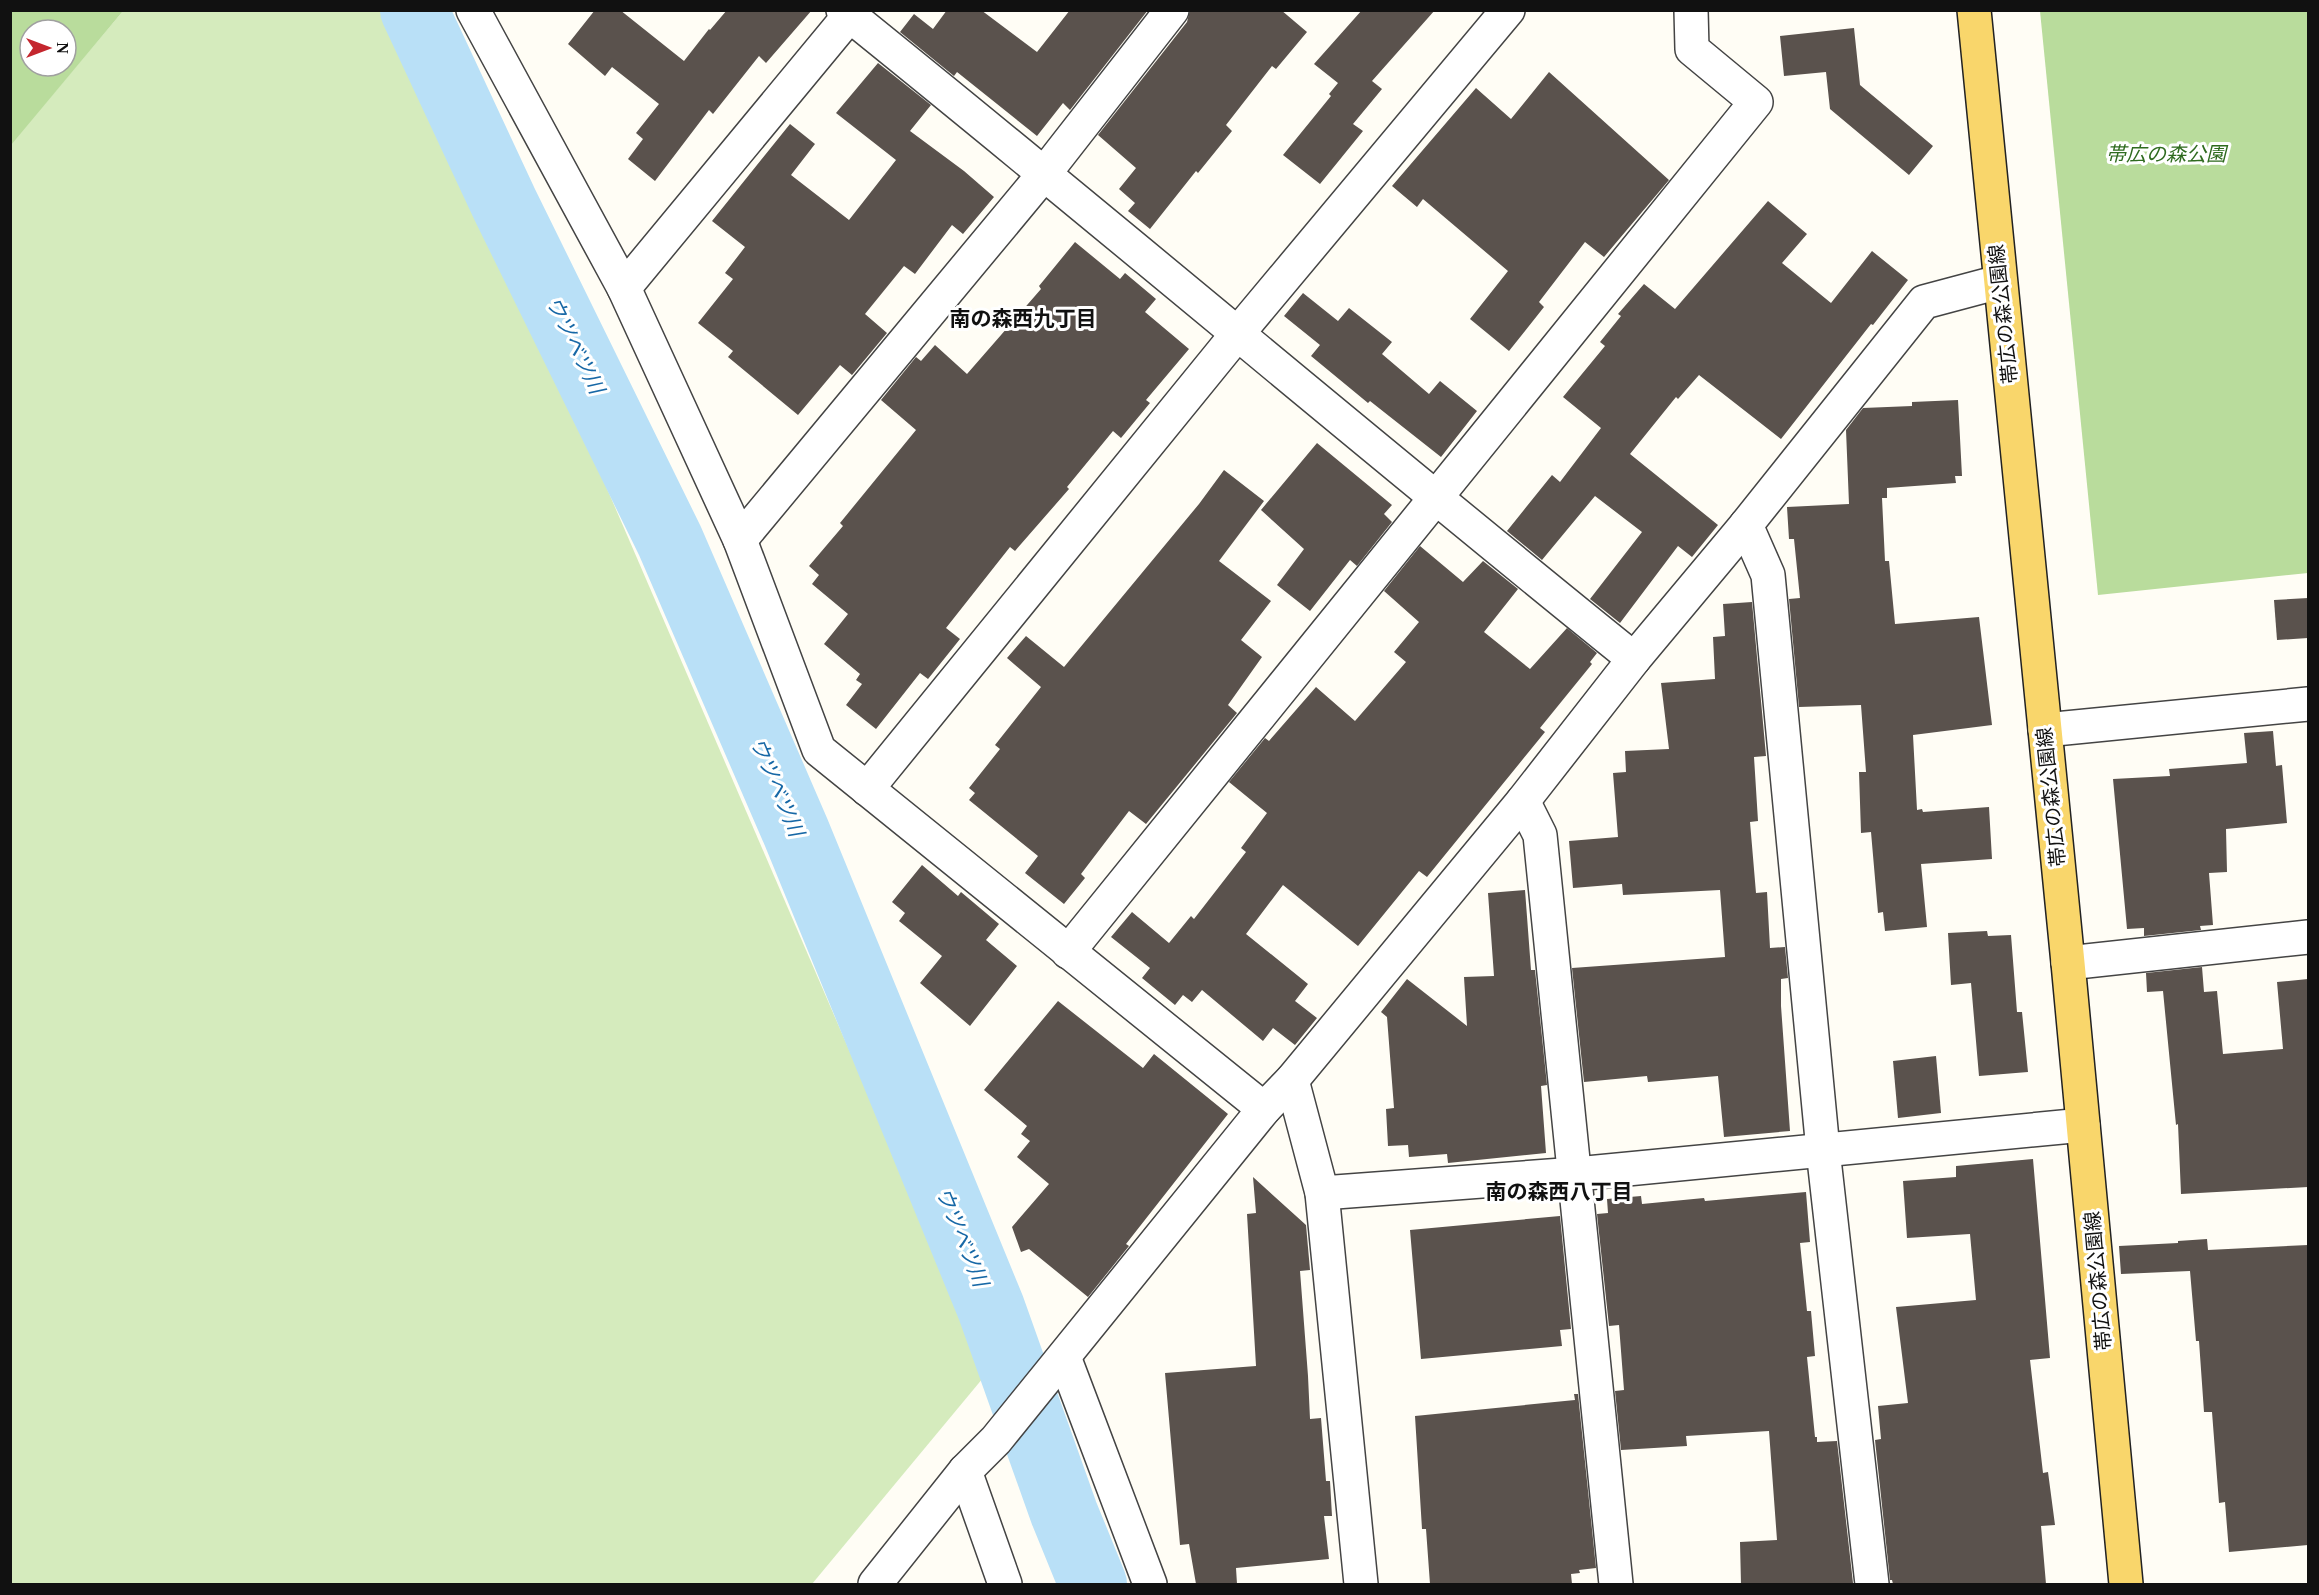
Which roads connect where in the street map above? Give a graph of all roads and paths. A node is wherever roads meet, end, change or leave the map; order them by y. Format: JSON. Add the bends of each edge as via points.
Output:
{"nodes":[{"id":1,"x":473,"y":10,"type":"edge"},
{"id":2,"x":1172,"y":10,"type":"edge"},
{"id":3,"x":1508,"y":10,"type":"edge"},
{"id":4,"x":1691,"y":10,"type":"edge"},
{"id":5,"x":1974,"y":10,"type":"edge"},
{"id":6,"x":849,"y":12,"type":"edge"},
{"id":7,"x":1044,"y":174,"type":"junction"},
{"id":8,"x":1999,"y":282,"type":"junction"},
{"id":9,"x":624,"y":288,"type":"junction"},
{"id":10,"x":1238,"y":333,"type":"junction"},
{"id":11,"x":1434,"y":498,"type":"junction"},
{"id":12,"x":1746,"y":525,"type":"junction"},
{"id":13,"x":740,"y":540,"type":"junction"},
{"id":14,"x":1634,"y":659,"type":"junction"},
{"id":15,"x":2308,"y":704,"type":"edge"},
{"id":16,"x":2045,"y":730,"type":"junction"},
{"id":17,"x":867,"y":789,"type":"junction"},
{"id":18,"x":1523,"y":801,"type":"junction"},
{"id":19,"x":2308,"y":937,"type":"edge"},
{"id":20,"x":1068,"y":952,"type":"junction"},
{"id":21,"x":2068,"y":963,"type":"junction"},
{"id":22,"x":1292,"y":1080,"type":"junction"},
{"id":23,"x":1264,"y":1109,"type":"junction"},
{"id":24,"x":2083,"y":1125,"type":"junction"},
{"id":25,"x":1823,"y":1150,"type":"junction"},
{"id":26,"x":1576,"y":1174,"type":"junction"},
{"id":27,"x":1322,"y":1193,"type":"junction"},
{"id":28,"x":1058,"y":1365,"type":"junction"},
{"id":29,"x":966,"y":1471,"type":"junction"},
{"id":30,"x":875,"y":1584,"type":"edge"},
{"id":31,"x":1005,"y":1584,"type":"edge"},
{"id":32,"x":1149,"y":1584,"type":"edge"},
{"id":33,"x":1361,"y":1584,"type":"edge"},
{"id":34,"x":1616,"y":1584,"type":"edge"},
{"id":35,"x":1872,"y":1584,"type":"edge"},
{"id":36,"x":2126,"y":1584,"type":"edge"}],
"edges":[{"from":1,"to":9,"type":"street"},
{"from":2,"to":7,"type":"street"},
{"from":3,"to":10,"type":"street"},
{"from":4,"to":11,"type":"street","via":[[1692,49],[1756,102]]},
{"from":5,"to":8,"type":"main road","name":"帯広の森公園線"},
{"from":6,"to":7,"type":"street"},
{"from":6,"to":9,"type":"street"},
{"from":7,"to":10,"type":"street"},
{"from":7,"to":13,"type":"street"},
{"from":8,"to":12,"type":"street","via":[[1924,302]]},
{"from":8,"to":16,"type":"main road","name":"帯広の森公園線"},
{"from":9,"to":13,"type":"street"},
{"from":10,"to":11,"type":"street"},
{"from":10,"to":17,"type":"street"},
{"from":11,"to":14,"type":"street"},
{"from":11,"to":20,"type":"street"},
{"from":12,"to":14,"type":"street"},
{"from":12,"to":25,"type":"street","via":[[1768,575]]},
{"from":13,"to":17,"type":"street","via":[[819,750]]},
{"from":14,"to":18,"type":"street"},
{"from":15,"to":16,"type":"street"},
{"from":16,"to":21,"type":"main road","name":"帯広の森公園線"},
{"from":17,"to":20,"type":"street"},
{"from":18,"to":22,"type":"street"},
{"from":18,"to":26,"type":"street","via":[[1540,835]]},
{"from":19,"to":21,"type":"street"},
{"from":20,"to":23,"type":"street"},
{"from":21,"to":24,"type":"main road","name":"帯広の森公園線"},
{"from":22,"to":23,"type":"street"},
{"from":22,"to":27,"type":"street"},
{"from":23,"to":28,"type":"street"},
{"from":24,"to":25,"type":"street"},
{"from":24,"to":36,"type":"main road","name":"帯広の森公園線"},
{"from":25,"to":26,"type":"street"},
{"from":25,"to":35,"type":"street"},
{"from":26,"to":27,"type":"street"},
{"from":26,"to":34,"type":"street"},
{"from":27,"to":33,"type":"street"},
{"from":28,"to":29,"type":"street"},
{"from":28,"to":32,"type":"street"},
{"from":29,"to":30,"type":"street"},
{"from":29,"to":31,"type":"street"}]}
